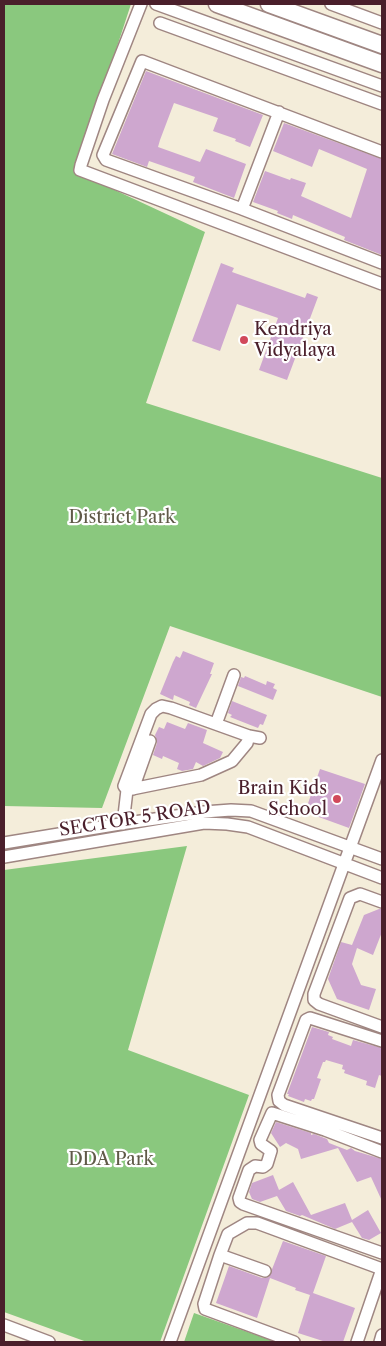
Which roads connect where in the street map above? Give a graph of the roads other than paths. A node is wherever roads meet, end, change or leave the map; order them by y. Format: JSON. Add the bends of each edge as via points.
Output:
{"nodes":[{"id":1,"x":141,"y":4,"type":"edge"},
{"id":2,"x":156,"y":4,"type":"edge"},
{"id":3,"x":217,"y":4,"type":"edge"},
{"id":4,"x":269,"y":4,"type":"edge"},
{"id":5,"x":331,"y":4,"type":"edge"},
{"id":6,"x":160,"y":23,"type":"dead end"},
{"id":7,"x":382,"y":23,"type":"edge"},
{"id":8,"x":266,"y":44,"type":"junction"},
{"id":9,"x":382,"y":45,"type":"edge"},
{"id":10,"x":261,"y":60,"type":"junction"},
{"id":11,"x":382,"y":64,"type":"edge"},
{"id":12,"x":382,"y":86,"type":"edge"},
{"id":13,"x":382,"y":104,"type":"edge"},
{"id":14,"x":279,"y":112,"type":"junction"},
{"id":15,"x":382,"y":152,"type":"edge"},
{"id":16,"x":242,"y":208,"type":"junction"},
{"id":17,"x":382,"y":262,"type":"edge"},
{"id":18,"x":382,"y":284,"type":"edge"},
{"id":19,"x":234,"y":674,"type":"dead end"},
{"id":20,"x":216,"y":724,"type":"junction"},
{"id":21,"x":150,"y":741,"type":"dead end"},
{"id":22,"x":382,"y":760,"type":"edge"},
{"id":23,"x":130,"y":790,"type":"junction"},
{"id":24,"x":123,"y":824,"type":"junction"},
{"id":25,"x":4,"y":844,"type":"edge"},
{"id":26,"x":351,"y":847,"type":"junction"},
{"id":27,"x":4,"y":857,"type":"edge"},
{"id":28,"x":382,"y":859,"type":"edge"},
{"id":29,"x":344,"y":864,"type":"junction"},
{"id":30,"x":382,"y":878,"type":"edge"},
{"id":31,"x":382,"y":902,"type":"edge"},
{"id":32,"x":382,"y":1027,"type":"edge"},
{"id":33,"x":382,"y":1041,"type":"edge"},
{"id":34,"x":382,"y":1138,"type":"edge"},
{"id":35,"x":382,"y":1152,"type":"edge"},
{"id":36,"x":382,"y":1252,"type":"edge"},
{"id":37,"x":220,"y":1255,"type":"junction"},
{"id":38,"x":382,"y":1269,"type":"edge"},
{"id":39,"x":265,"y":1271,"type":"dead end"},
{"id":40,"x":4,"y":1325,"type":"edge"},
{"id":41,"x":382,"y":1335,"type":"edge"},
{"id":42,"x":49,"y":1342,"type":"edge"},
{"id":43,"x":170,"y":1342,"type":"edge"},
{"id":44,"x":294,"y":1342,"type":"edge"},
{"id":45,"x":357,"y":1342,"type":"edge"},
{"id":46,"x":380,"y":1342,"type":"edge"}],
"edges":[{"from":1,"to":18,"type":"street","via":[[103,100],[80,170]]},
{"from":2,"to":8,"type":"street"},
{"from":3,"to":11,"type":"main road"},
{"from":4,"to":9,"type":"main road"},
{"from":5,"to":7,"type":"street"},
{"from":6,"to":10,"type":"street"},
{"from":8,"to":10,"type":"street"},
{"from":8,"to":12,"type":"street"},
{"from":10,"to":13,"type":"street"},
{"from":14,"to":15,"type":"street"},
{"from":14,"to":16,"type":"street"},
{"from":14,"to":16,"type":"street","via":[[142,61],[104,155],[106,160]]},
{"from":16,"to":17,"type":"street"},
{"from":19,"to":20,"type":"street"},
{"from":20,"to":23,"type":"street","via":[[171,708],[162,706],[156,709],[150,714],[124,786]]},
{"from":20,"to":23,"type":"street","via":[[254,737],[232,761],[201,775]]},
{"from":21,"to":23,"type":"street"},
{"from":22,"to":26,"type":"street"},
{"from":23,"to":24,"type":"street"},
{"from":24,"to":25,"type":"street","name":"SECTOR 5 ROAD"},
{"from":24,"to":26,"type":"street","name":"SECTOR 5 ROAD","via":[[204,812],[251,811]]},
{"from":26,"to":28,"type":"street","name":"SECTOR 5 ROAD"},
{"from":26,"to":29,"type":"street"},
{"from":27,"to":29,"type":"street","name":"SECTOR 5 ROAD","via":[[204,823],[248,827]]},
{"from":29,"to":30,"type":"street","name":"SECTOR 5 ROAD"},
{"from":29,"to":43,"type":"street"},
{"from":31,"to":32,"type":"street","via":[[360,894],[350,898],[314,1000]]},
{"from":33,"to":34,"type":"street","via":[[310,1018],[306,1020],[278,1095],[284,1105]]},
{"from":35,"to":36,"type":"street","via":[[272,1113],[260,1140],[271,1151],[267,1164],[249,1170],[239,1198],[244,1204]]},
{"from":37,"to":38,"type":"street","via":[[228,1234],[252,1222]]},
{"from":37,"to":39,"type":"street"},
{"from":37,"to":44,"type":"street","via":[[205,1309]]},
{"from":38,"to":45,"type":"street"},
{"from":40,"to":42,"type":"street"},
{"from":41,"to":46,"type":"street"}]}
